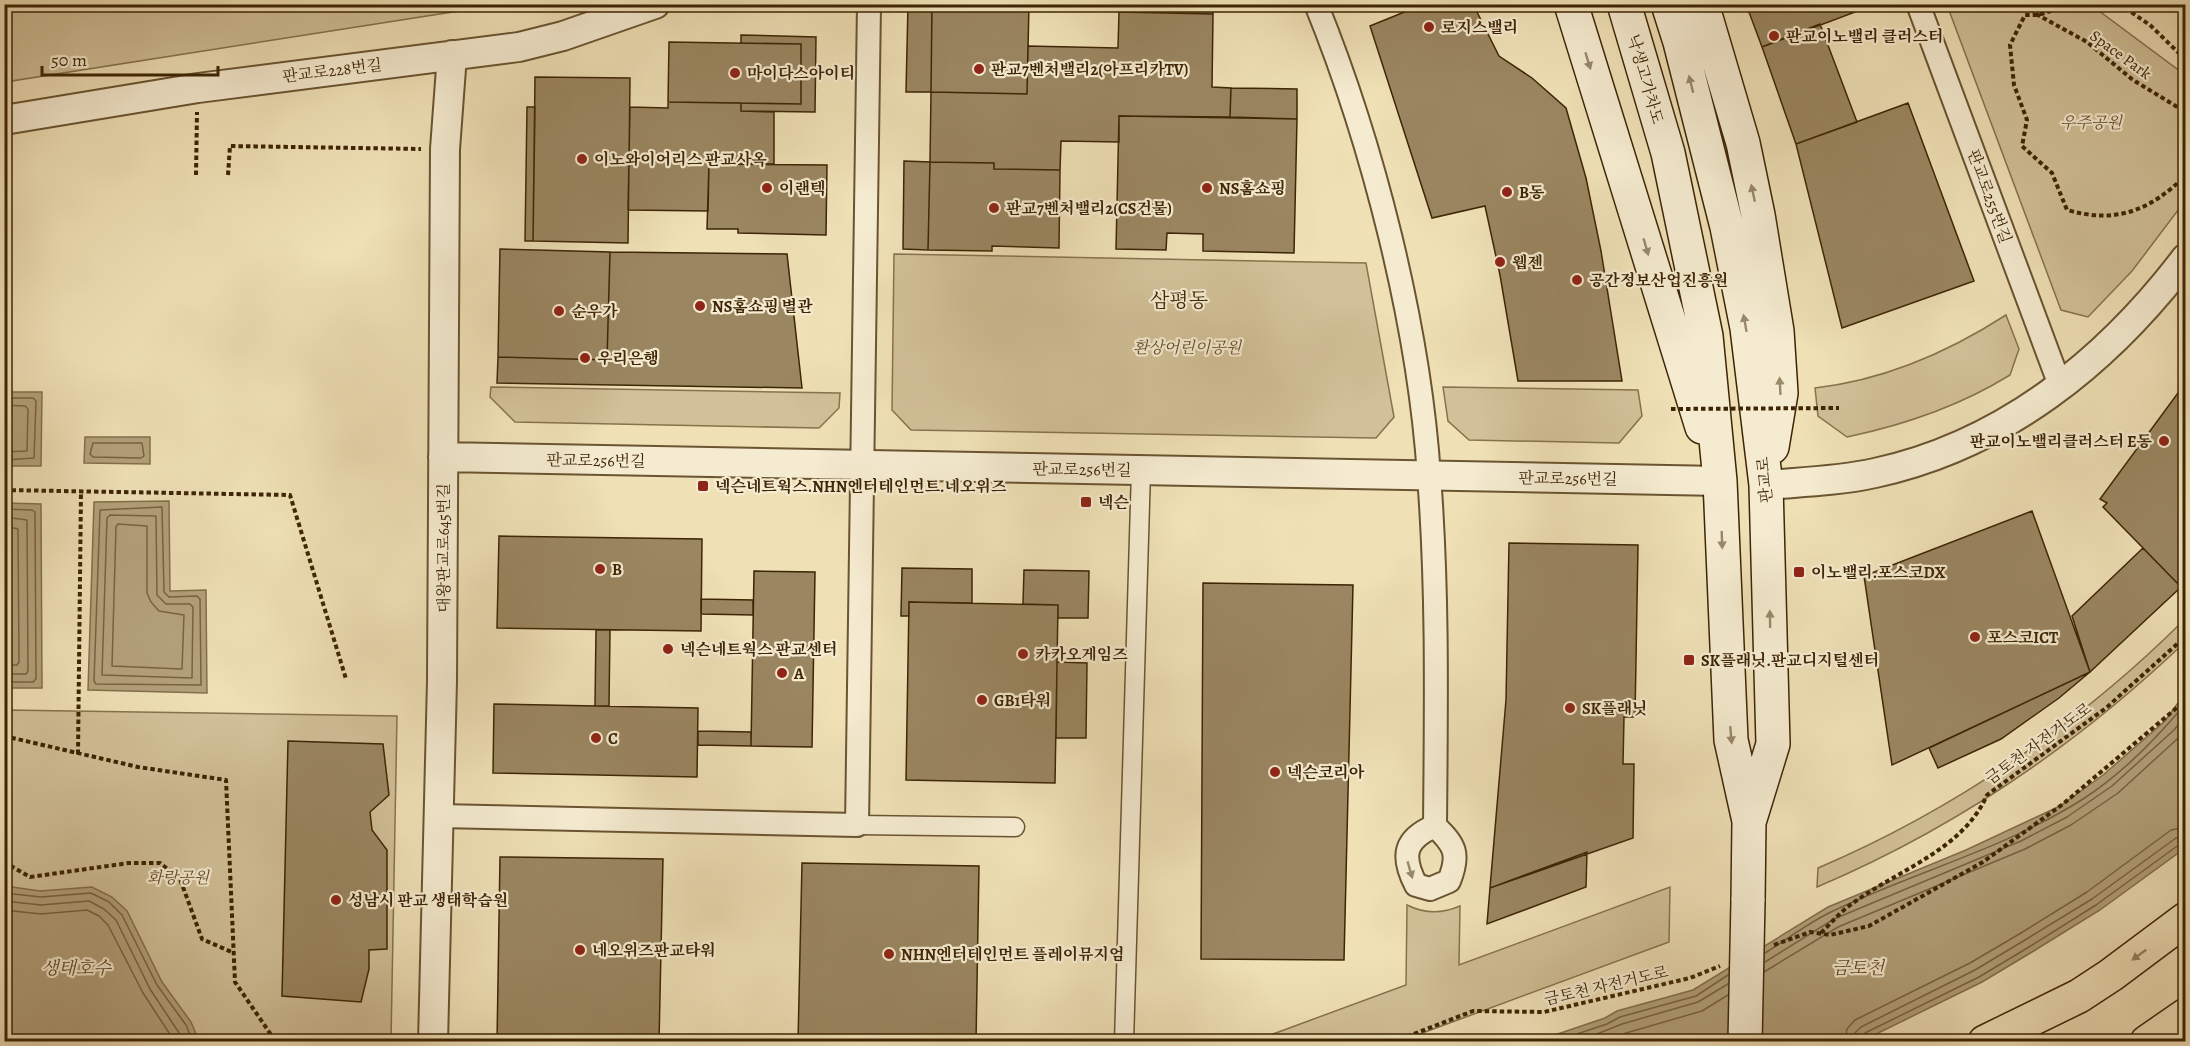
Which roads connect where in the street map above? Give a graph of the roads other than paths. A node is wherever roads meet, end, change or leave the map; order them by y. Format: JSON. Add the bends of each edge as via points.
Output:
{"nodes":[{"id":1,"x":655,"y":4,"type":"edge"},
{"id":2,"x":869,"y":4,"type":"edge"},
{"id":3,"x":1316,"y":4,"type":"edge"},
{"id":4,"x":1571,"y":4,"type":"edge"},
{"id":5,"x":1624,"y":4,"type":"edge"},
{"id":6,"x":1668,"y":4,"type":"edge"},
{"id":7,"x":1702,"y":4,"type":"edge"},
{"id":8,"x":1918,"y":4,"type":"edge"},
{"id":9,"x":452,"y":54,"type":"junction"},
{"id":10,"x":4,"y":120,"type":"edge"},
{"id":11,"x":1668,"y":153,"type":"joint"},
{"id":12,"x":2186,"y":258,"type":"edge"},
{"id":13,"x":2061,"y":388,"type":"junction"},
{"id":14,"x":443,"y":457,"type":"junction"},
{"id":15,"x":862,"y":465,"type":"junction"},
{"id":16,"x":1141,"y":470,"type":"junction"},
{"id":17,"x":1429,"y":475,"type":"junction"},
{"id":18,"x":1720,"y":482,"type":"junction"},
{"id":19,"x":1766,"y":485,"type":"junction"},
{"id":20,"x":439,"y":816,"type":"junction"},
{"id":21,"x":1749,"y":821,"type":"junction"},
{"id":22,"x":857,"y":825,"type":"junction"},
{"id":23,"x":1015,"y":826,"type":"dead end"},
{"id":24,"x":1435,"y":826,"type":"dead end"},
{"id":25,"x":2186,"y":919,"type":"edge"},
{"id":26,"x":1746,"y":1004,"type":"junction"},
{"id":27,"x":2186,"y":1015,"type":"edge"},
{"id":28,"x":433,"y":1041,"type":"edge"},
{"id":29,"x":1124,"y":1041,"type":"edge"},
{"id":30,"x":1730,"y":1041,"type":"edge"},
{"id":31,"x":1745,"y":1041,"type":"edge"},
{"id":32,"x":1760,"y":1041,"type":"edge"},
{"id":33,"x":1985,"y":1041,"type":"edge"},
{"id":34,"x":2147,"y":1041,"type":"edge"}],
"edges":[{"from":1,"to":9,"type":"street","name":"판교로228번길","via":[[519,47]]},
{"from":2,"to":15,"type":"street"},
{"from":3,"to":17,"type":"street","via":[[1368,158],[1387,230],[1407,321]]},
{"from":4,"to":18,"type":"main road","one_way":true},
{"from":5,"to":11,"type":"main road","name":"낙생고가차도"},
{"from":19,"to":6,"type":"main road","name":"판교로","one_way":true,"via":[[1747,328],[1706,141]]},
{"from":19,"to":7,"type":"main road","one_way":true,"via":[[1781,393],[1777,331],[1743,142]]},
{"from":8,"to":13,"type":"street","name":"판교로255번길"},
{"from":9,"to":10,"type":"street","name":"판교로228번길","via":[[198,88]]},
{"from":9,"to":14,"type":"street","name":"대왕판교로645번길","via":[[445,149]]},
{"from":11,"to":18,"type":"main road","name":"판교로","via":[[1706,336]]},
{"from":12,"to":13,"type":"street","via":[[2112,344]]},
{"from":13,"to":19,"type":"street","via":[[1993,430],[1920,460],[1864,475]]},
{"from":14,"to":15,"type":"street","name":"판교로256번길"},
{"from":14,"to":20,"type":"street","name":"대왕판교로645번길"},
{"from":15,"to":16,"type":"street","name":"판교로256번길"},
{"from":15,"to":22,"type":"street"},
{"from":16,"to":17,"type":"street","name":"판교로256번길"},
{"from":16,"to":29,"type":"street"},
{"from":17,"to":18,"type":"street","name":"판교로256번길"},
{"from":17,"to":24,"type":"street","via":[[1436,620]]},
{"from":18,"to":21,"type":"main road","name":"판교로","one_way":true,"via":[[1731,740]]},
{"from":21,"to":19,"type":"main road","name":"판교로","one_way":true,"via":[[1773,744]]},
{"from":20,"to":22,"type":"street"},
{"from":20,"to":28,"type":"street","name":"대왕판교로645번길"},
{"from":21,"to":26,"type":"main road","name":"판교로","bridge":true},
{"from":22,"to":23,"type":"street"},
{"from":25,"to":33,"type":"main road","one_way":true,"via":[[2079,996]]},
{"from":26,"to":30,"type":"main road"},
{"from":26,"to":31,"type":"main road","name":"판교로","bridge":true},
{"from":26,"to":32,"type":"main road"},
{"from":27,"to":34,"type":"main road"}]}
